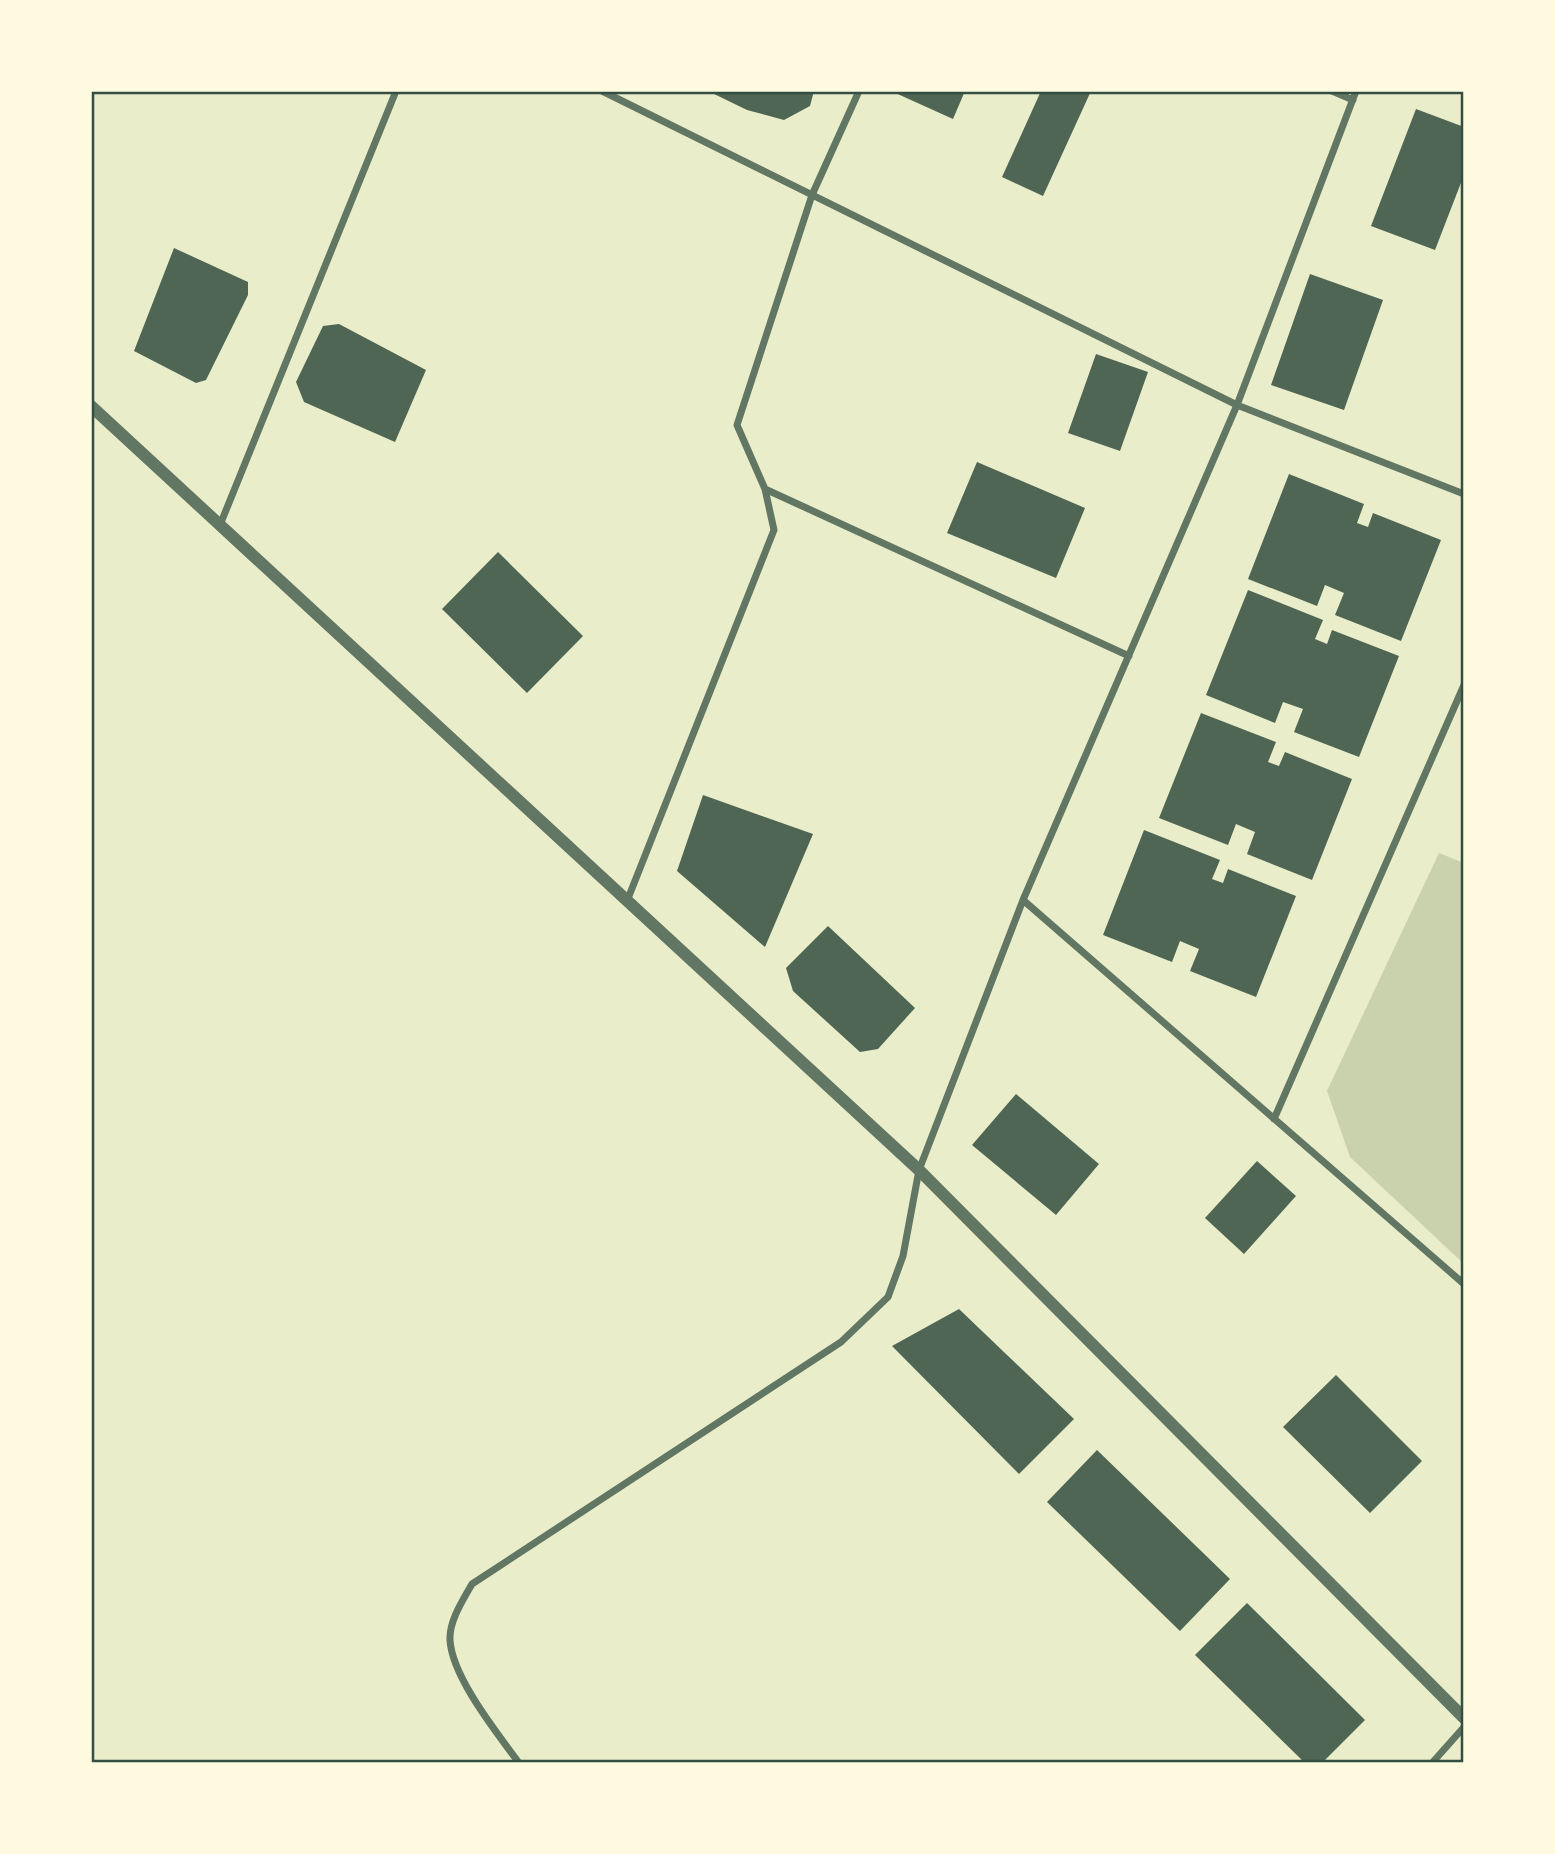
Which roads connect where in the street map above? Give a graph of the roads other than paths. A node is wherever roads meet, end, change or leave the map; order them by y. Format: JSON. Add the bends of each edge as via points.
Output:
{"nodes":[{"id":1,"x":396,"y":91,"type":"edge"},
{"id":2,"x":602,"y":91,"type":"edge"},
{"id":3,"x":859,"y":91,"type":"edge"},
{"id":4,"x":1332,"y":91,"type":"edge"},
{"id":5,"x":1356,"y":91,"type":"edge"},
{"id":6,"x":1353,"y":100,"type":"junction"},
{"id":7,"x":812,"y":195,"type":"junction"},
{"id":8,"x":1237,"y":405,"type":"junction"},
{"id":9,"x":91,"y":406,"type":"edge"},
{"id":10,"x":765,"y":489,"type":"junction"},
{"id":11,"x":1464,"y":494,"type":"edge"},
{"id":12,"x":220,"y":525,"type":"junction"},
{"id":13,"x":1129,"y":656,"type":"junction"},
{"id":14,"x":1464,"y":685,"type":"edge"},
{"id":15,"x":1023,"y":900,"type":"junction"},
{"id":16,"x":627,"y":901,"type":"junction"},
{"id":17,"x":1274,"y":1119,"type":"junction"},
{"id":18,"x":919,"y":1170,"type":"junction"},
{"id":19,"x":1464,"y":1284,"type":"edge"},
{"id":20,"x":1464,"y":1718,"type":"edge"},
{"id":21,"x":1464,"y":1727,"type":"edge"},
{"id":22,"x":519,"y":1763,"type":"edge"},
{"id":23,"x":1432,"y":1763,"type":"edge"}],
"edges":[{"from":1,"to":12,"type":"street"},
{"from":2,"to":7,"type":"street"},
{"from":3,"to":7,"type":"street"},
{"from":4,"to":6,"type":"street"},
{"from":5,"to":6,"type":"street"},
{"from":6,"to":8,"type":"street"},
{"from":7,"to":8,"type":"street"},
{"from":7,"to":10,"type":"street","via":[[737,425]]},
{"from":8,"to":11,"type":"street"},
{"from":8,"to":13,"type":"street"},
{"from":9,"to":12,"type":"street"},
{"from":10,"to":13,"type":"street"},
{"from":10,"to":16,"type":"street","via":[[774,530]]},
{"from":12,"to":16,"type":"street"},
{"from":13,"to":15,"type":"street"},
{"from":14,"to":17,"type":"street"},
{"from":15,"to":17,"type":"street"},
{"from":15,"to":18,"type":"street"},
{"from":16,"to":18,"type":"street"},
{"from":17,"to":19,"type":"street"},
{"from":18,"to":20,"type":"street"},
{"from":18,"to":22,"type":"street","via":[[903,1256],[888,1297],[841,1342],[472,1584],[449,1638],[457,1671]]},
{"from":21,"to":23,"type":"street"}]}
